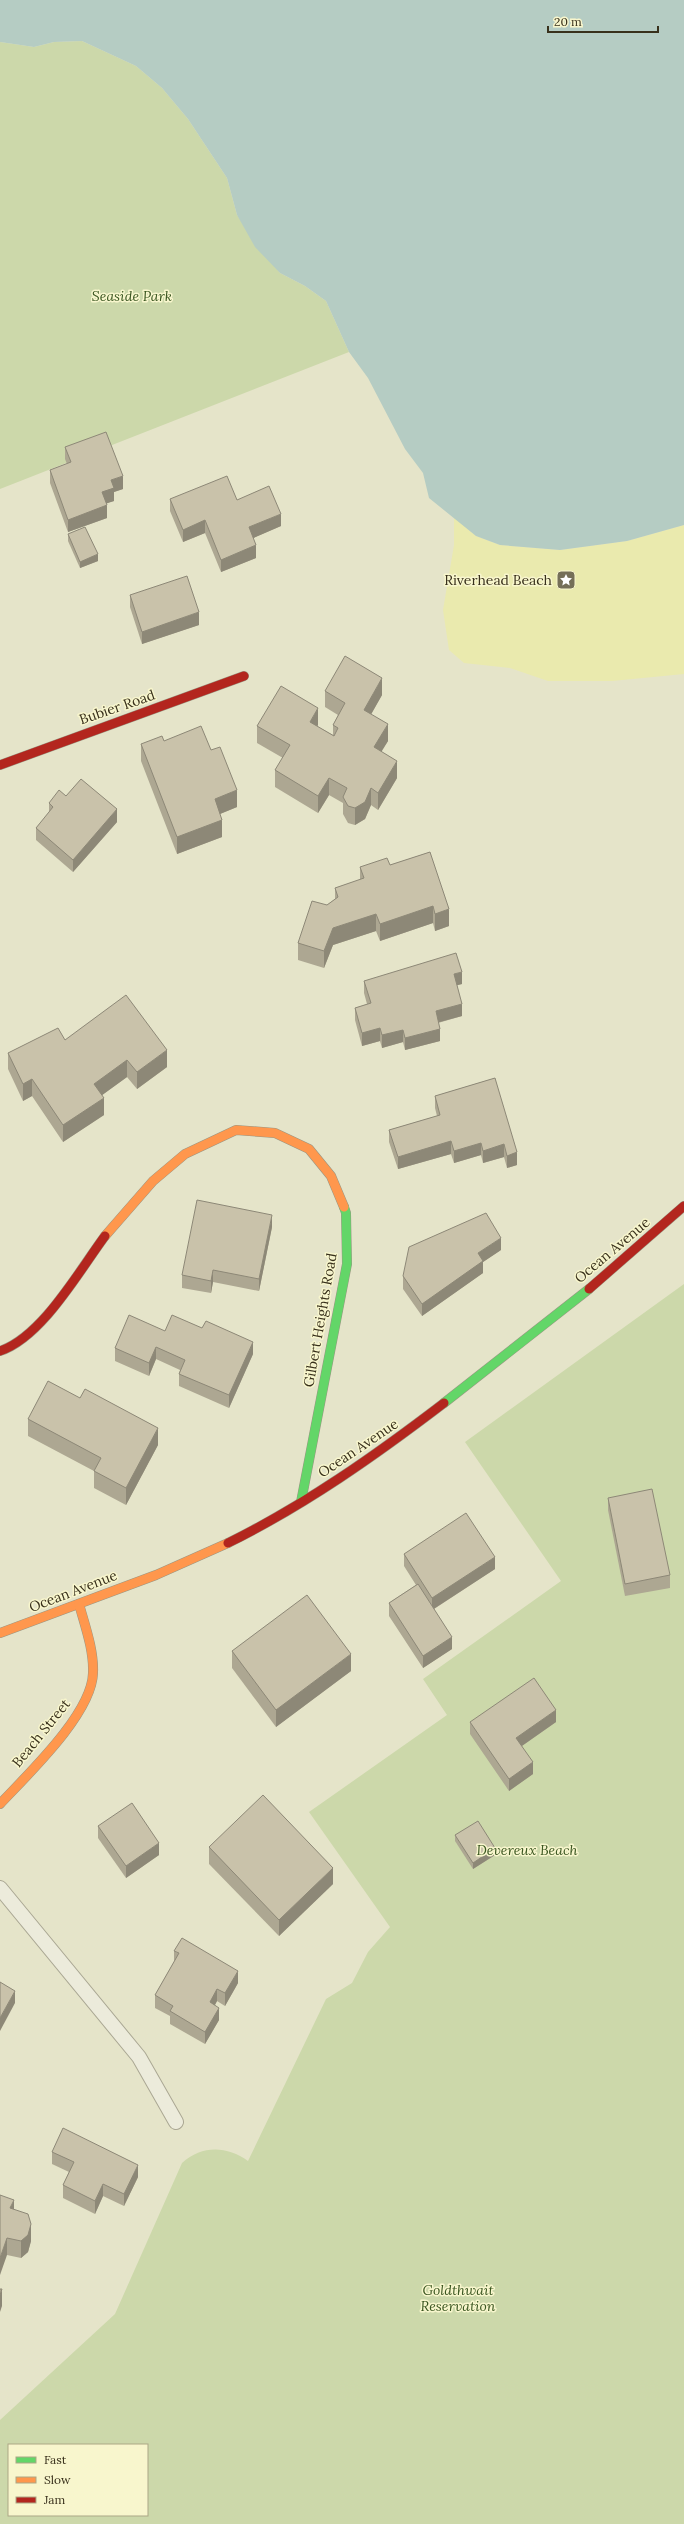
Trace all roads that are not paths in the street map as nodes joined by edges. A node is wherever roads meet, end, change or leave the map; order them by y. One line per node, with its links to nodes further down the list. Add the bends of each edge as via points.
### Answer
1 (244, 676): 2 (street, Bubier Road)
2 (0, 765)
3 (684, 1206): 5 (street, Ocean Avenue, via 616,1266 481,1376 411,1429)
4 (0, 1351): 5 (street, Gilbert Heights Road, via 12,1347 42,1322 116,1220 153,1181 185,1154 236,1130 276,1133 309,1149 331,1176 346,1213 347,1264)
5 (301, 1502): 6 (street, Ocean Avenue, via 217,1548)
6 (79, 1604): 7 (street, Ocean Avenue); 8 (street, Beach Street, via 92,1662 92,1681 87,1696 69,1725)
7 (0, 1633)
8 (0, 1804)
9 (0, 1888): 10 (lane, via 139,2057)
10 (176, 2122)

